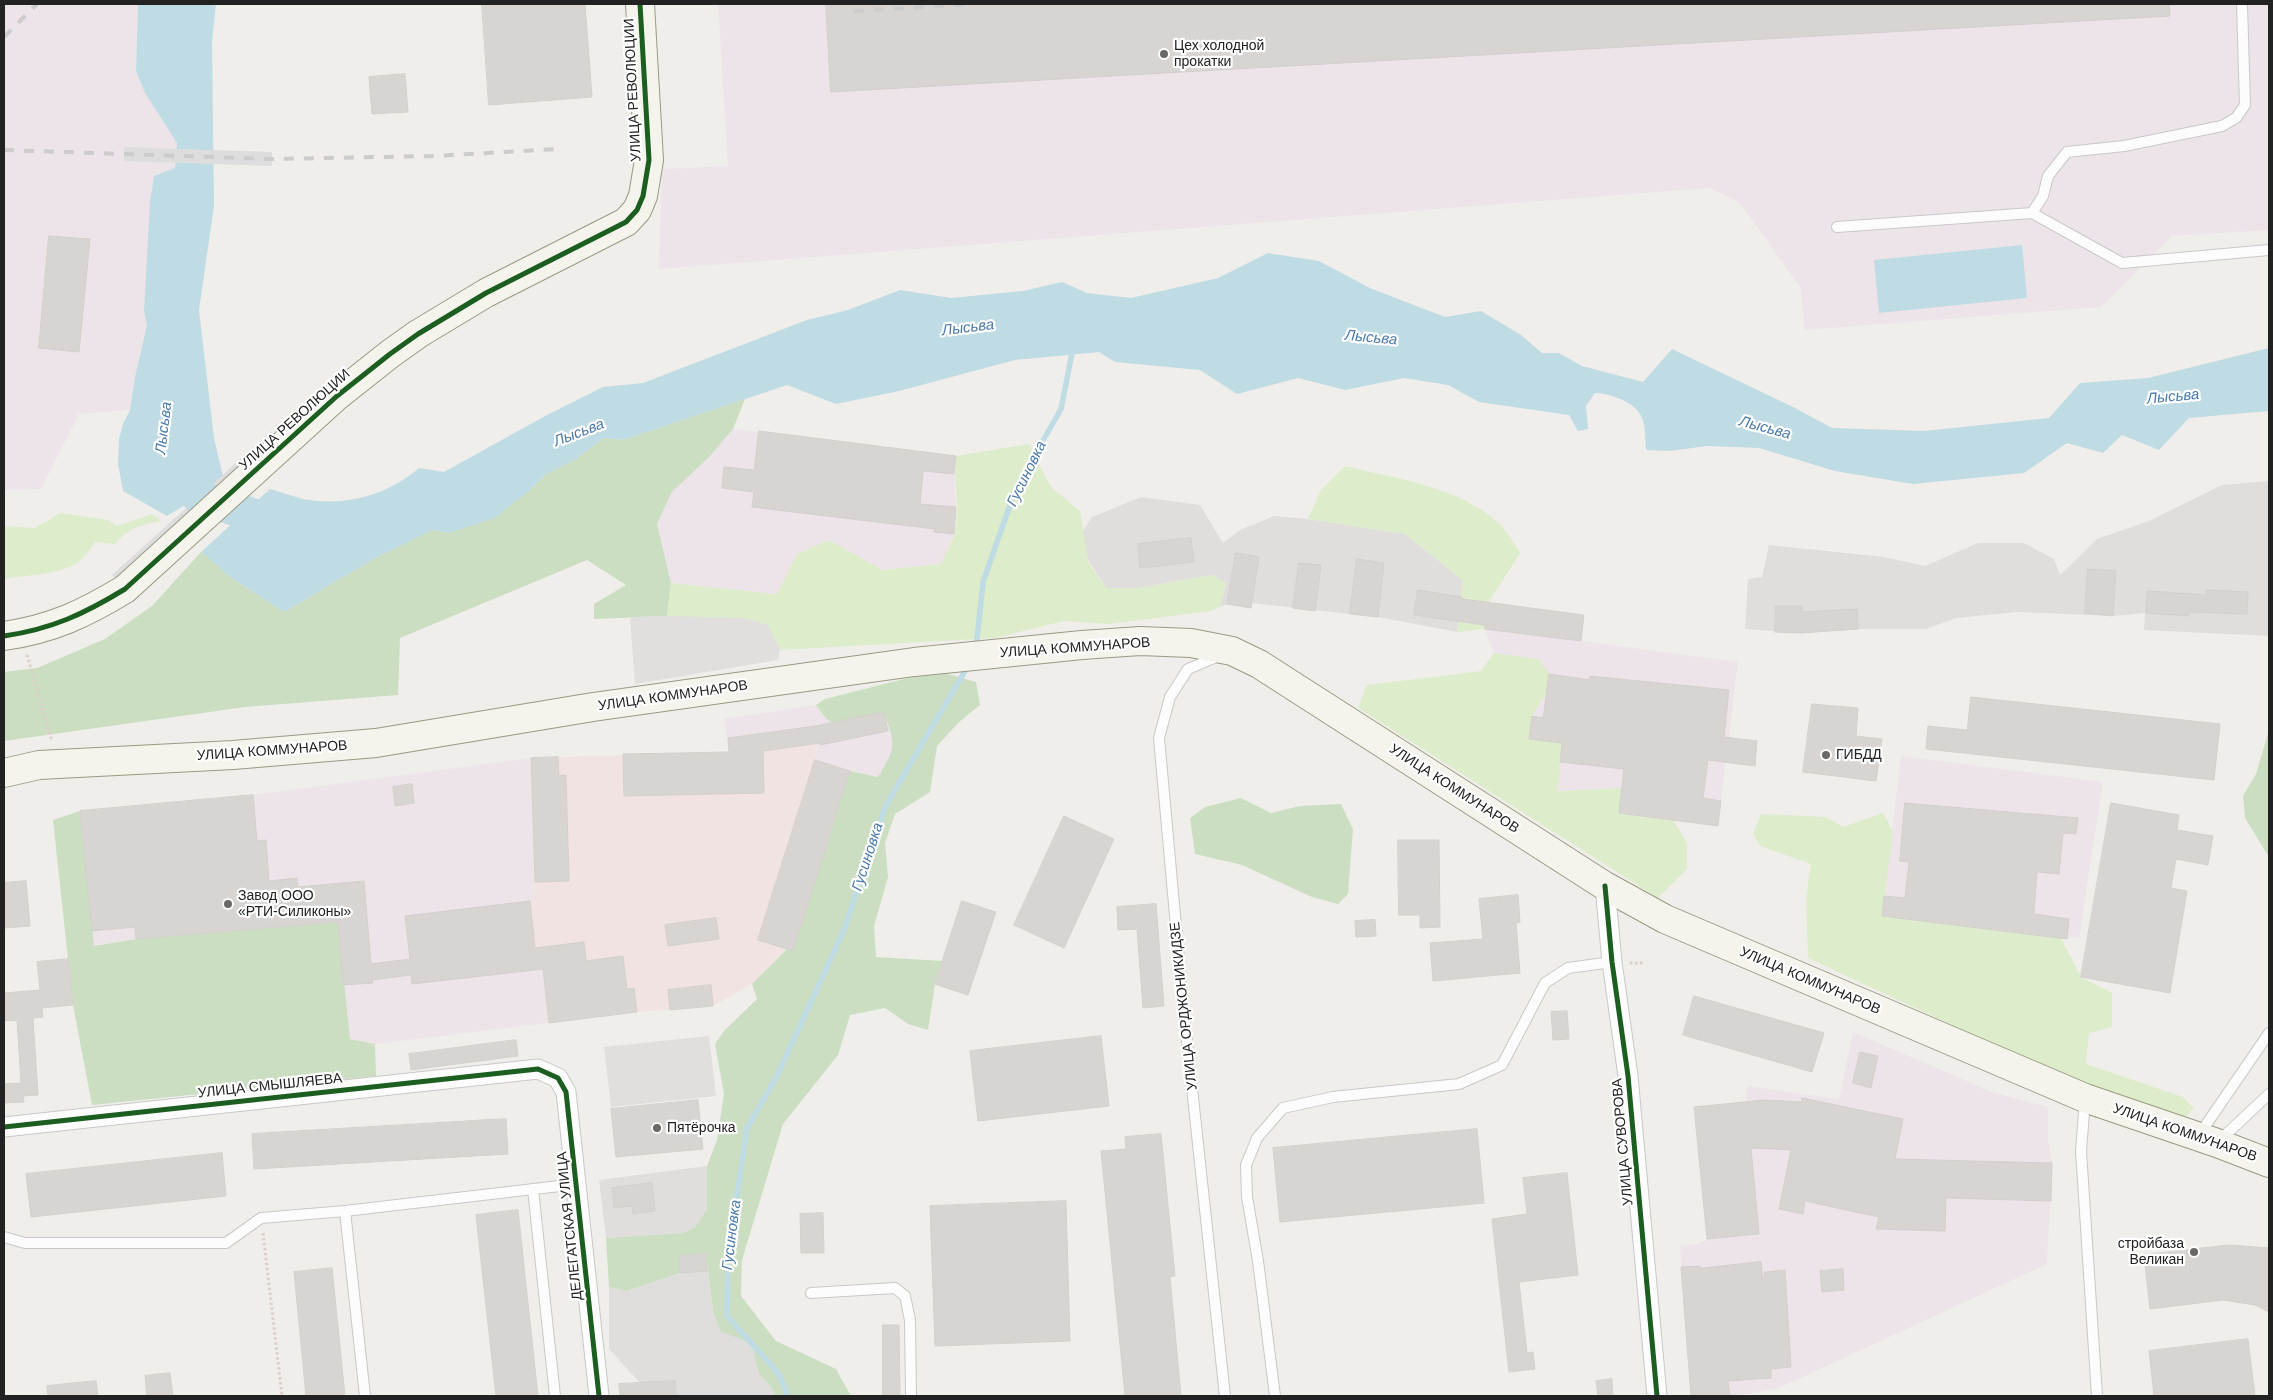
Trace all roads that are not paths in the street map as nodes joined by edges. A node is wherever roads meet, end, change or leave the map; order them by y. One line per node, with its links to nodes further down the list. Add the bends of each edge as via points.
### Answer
1 (640, 4): 6 (main road, УЛИЦА РЕВОЛЮЦИИ, via 649,160 642,196 626,222 486,293 418,334 364,373 125,589 76,617 41,630)
2 (2242, 4): 3 (lane, via 2245,105 2236,118 2222,126 2124,146 2067,152 2048,176 2043,196)
3 (2032, 213): 4 (lane); 5 (lane, via 2122,263)
4 (1837, 227)
5 (2269, 250)
6 (4, 636)
7 (1232, 651): 8 (main road, УЛИЦА КОММУНАРОВ, via 1191,642 1140,641 1024,651 914,662 593,707 376,743 39,765); 9 (main road, УЛИЦА КОММУНАРОВ, via 1259,664); 27 (lane, УЛИЦА ОРДЖОНИКИДЗЕ, via 1188,668 1170,696 1158,738 1182,1004)
8 (4, 773)
9 (1605, 886): 10 (street, УЛИЦА СУВОРОВА); 14 (main road, УЛИЦА КОММУНАРОВ, via 1665,919)
10 (1612, 962): 28 (lane, via 1568,968 1546,983 1502,1065 1459,1084 1333,1097 1283,1108 1257,1138 1246,1165 1246,1197 1258,1262); 29 (street, УЛИЦА СУВОРОВА, via 1628,1076)
11 (2269, 1033): 16 (lane)
12 (538, 1069): 15 (street, УЛИЦА СМЫШЛЯЕВА); 18 (street, ДЕЛЕГАТСКАЯ УЛИЦА, via 558,1078 566,1092)
13 (2269, 1094): 16 (lane)
14 (2086, 1098): 16 (main road, УЛИЦА КОММУНАРОВ); 30 (lane, via 2081,1151)
15 (4, 1127)
16 (2208, 1140): 17 (main road, УЛИЦА КОММУНАРОВ)
17 (2269, 1163)
18 (577, 1184): 19 (lane); 25 (street, ДЕЛЕГАТСКАЯ УЛИЦА)
19 (533, 1189): 20 (lane); 24 (lane)
20 (345, 1211): 21 (lane, via 261,1218 226,1243 25,1243); 23 (lane)
21 (4, 1237)
22 (811, 1293): 26 (lane, via 895,1288 905,1296 910,1320)
23 (365, 1396)
24 (554, 1396)
25 (599, 1396)
26 (911, 1396)
27 (1225, 1396)
28 (1275, 1396)
29 (1657, 1396)
30 (2097, 1396)

